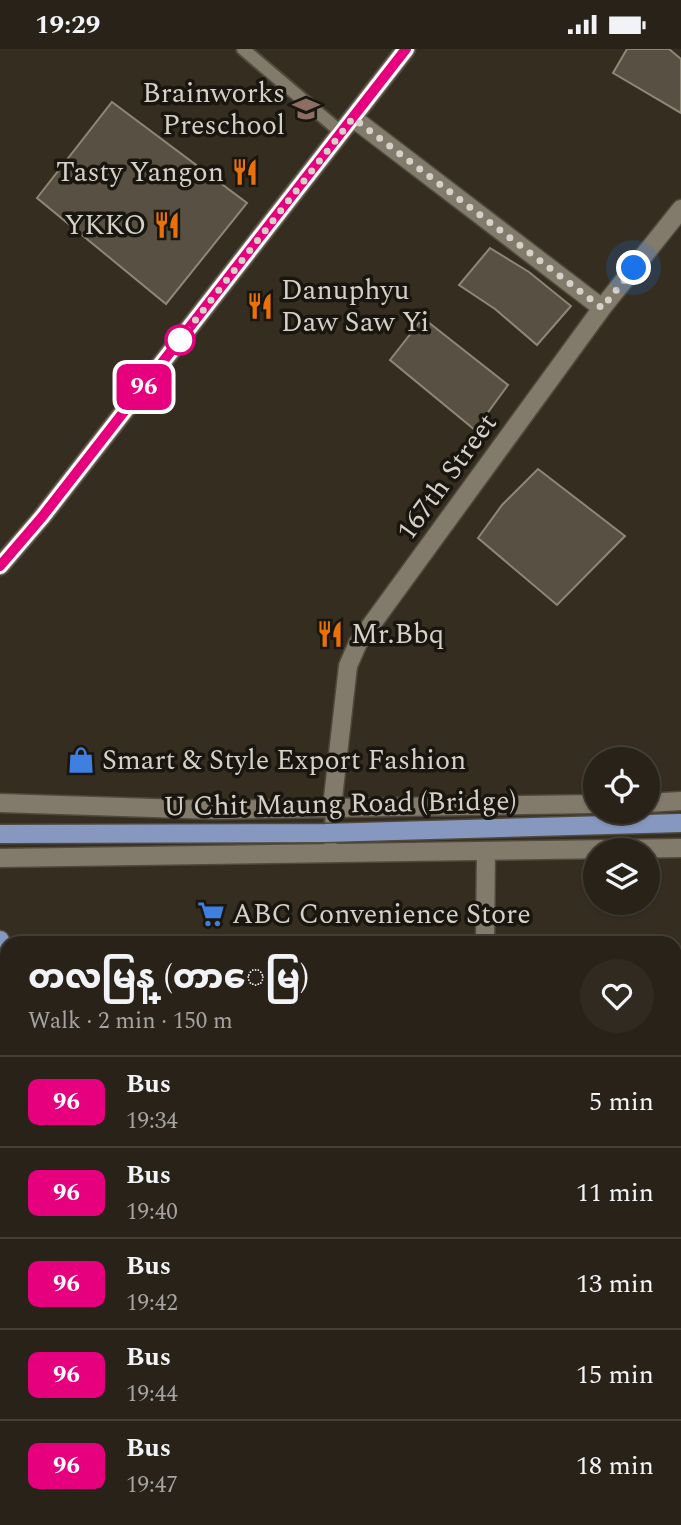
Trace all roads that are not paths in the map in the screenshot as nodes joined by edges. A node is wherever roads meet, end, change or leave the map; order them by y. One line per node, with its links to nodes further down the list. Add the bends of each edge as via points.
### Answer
1 (243, 49): 4 (lane)
2 (406, 49): 3 (street)
3 (353, 118): 4 (street); 6 (street)
4 (342, 133): 7 (street)
5 (681, 209): 6 (street, 167th Street)
6 (602, 308): 12 (street, 167th Street, via 358,643 348,666)
7 (0, 566)
8 (681, 801): 9 (street)
9 (660, 802)
10 (0, 803): 13 (street)
11 (583, 804): 12 (street)
12 (332, 807): 13 (street); 20 (lane)
13 (214, 810): 21 (street)
14 (681, 823): 15 (main road, U Chit Maung Road (Bridge), bridge, via 325,833)
15 (0, 834)
16 (660, 848): 17 (street)
17 (681, 848)
18 (583, 850): 19 (street)
19 (486, 852): 20 (street); 23 (street)
20 (330, 853): 21 (street)
21 (213, 855): 22 (street)
22 (0, 858)
23 (485, 936)

